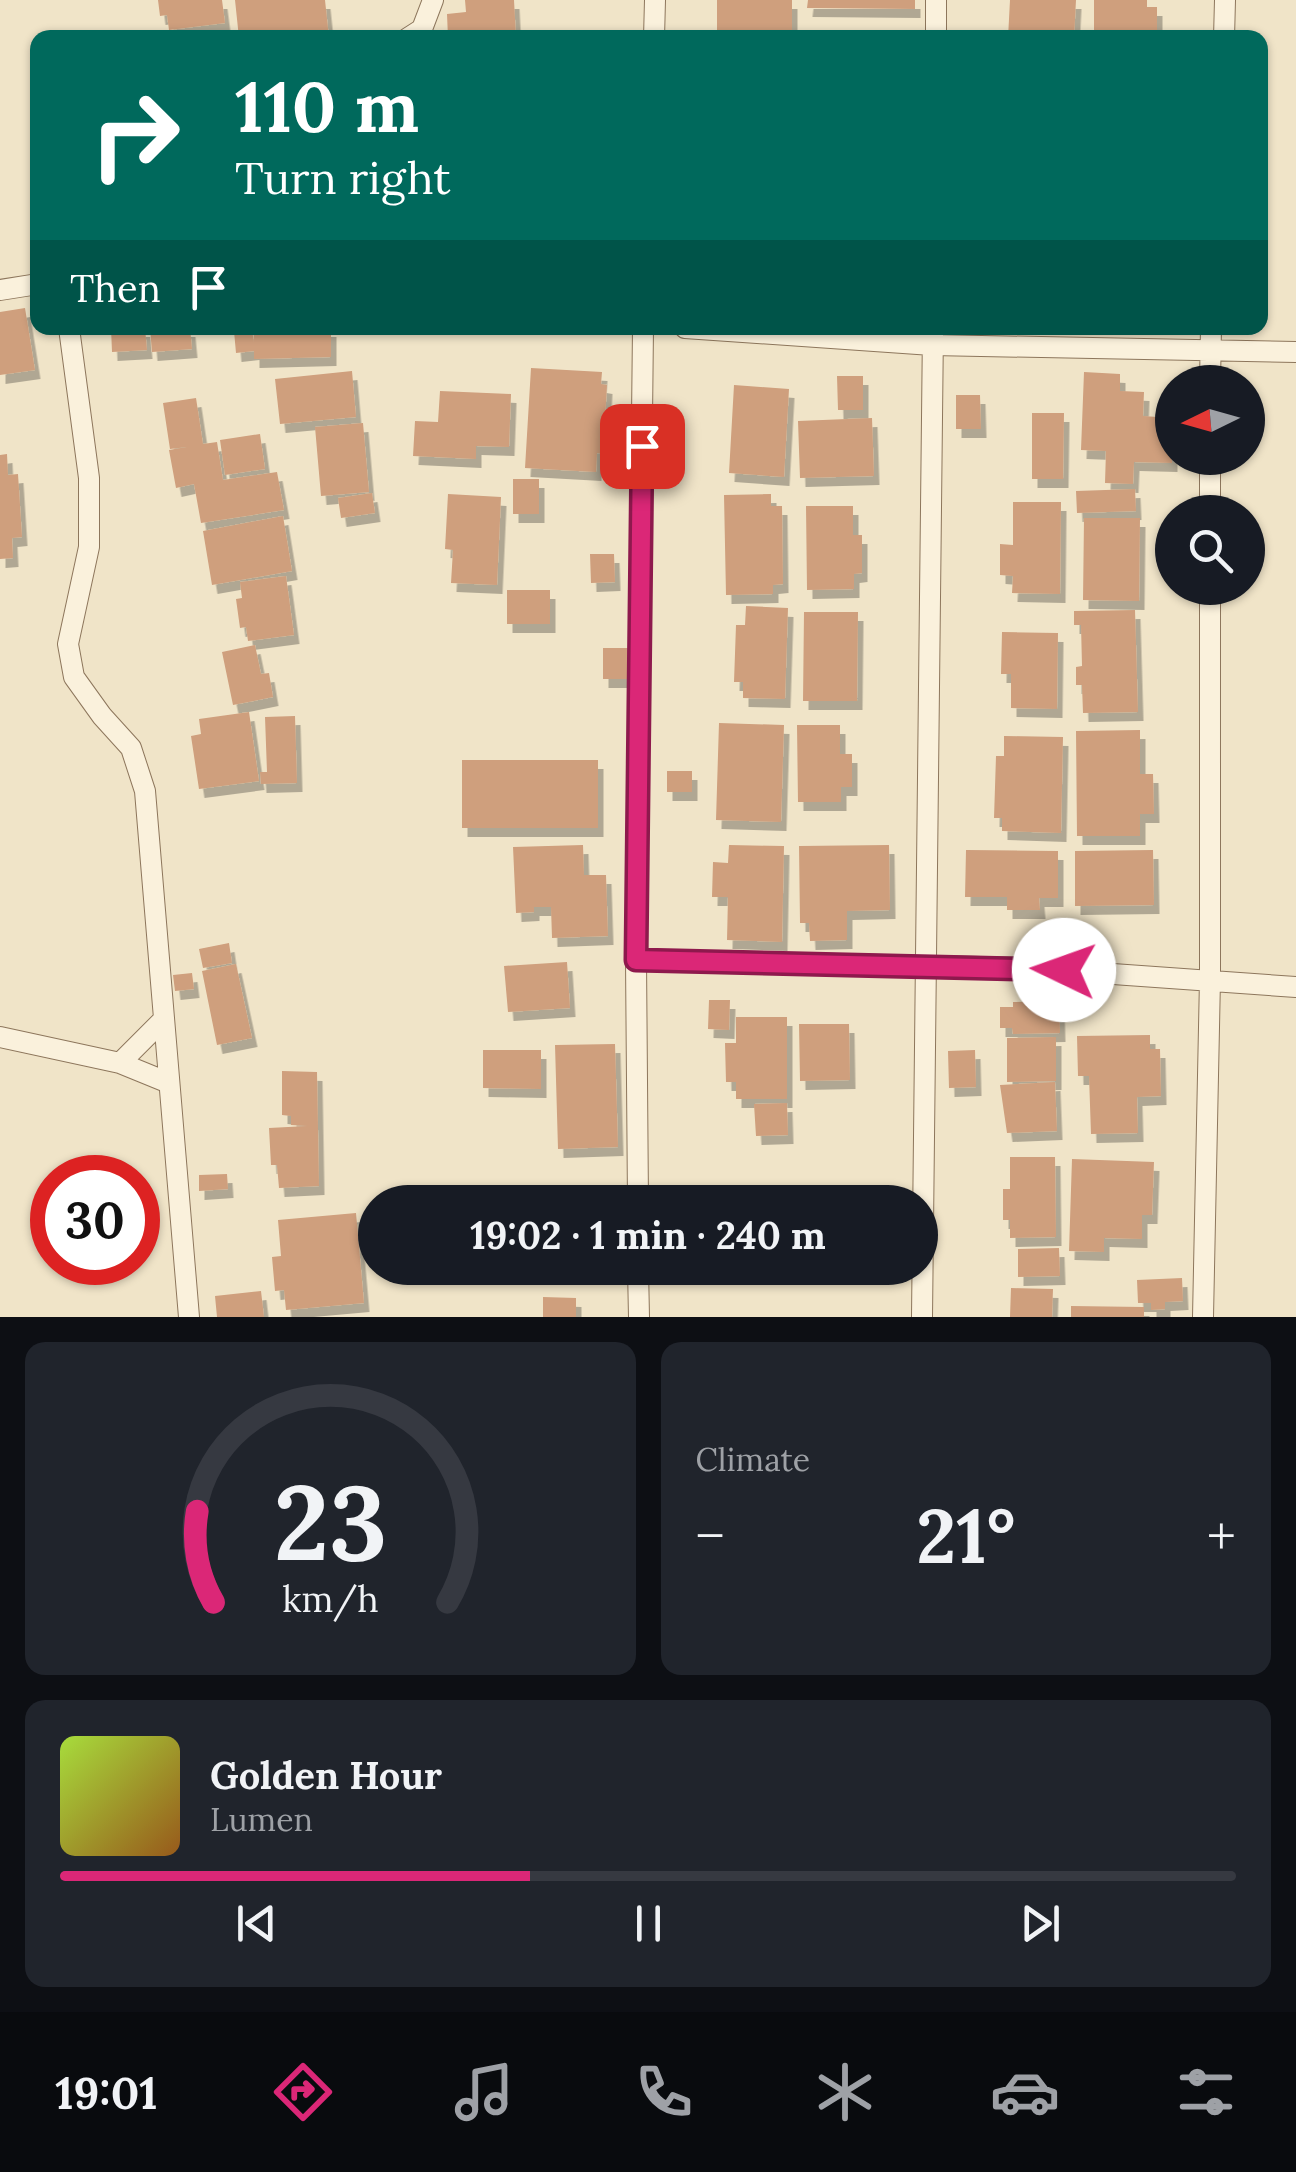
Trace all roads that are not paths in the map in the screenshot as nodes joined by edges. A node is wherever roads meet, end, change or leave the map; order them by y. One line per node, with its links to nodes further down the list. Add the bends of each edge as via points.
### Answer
1 (433, 0): 5 (street)
2 (656, 0): 6 (street)
3 (936, 0): 7 (street)
4 (1225, 0): 8 (street)
5 (420, 30)
6 (654, 30)
7 (936, 30)
8 (1224, 30)
9 (30, 285): 10 (street)
10 (0, 290)
11 (69, 335): 24 (street, via 89,478 89,547 68,644 74,677 131,748 145,792)
12 (643, 335): 20 (street)
13 (902, 335): 15 (street)
14 (1211, 335): 16 (street)
15 (933, 336): 16 (street); 21 (street)
16 (1210, 351): 17 (street); 18 (street)
17 (1296, 352)
18 (1210, 365)
19 (1210, 605): 22 (street)
20 (636, 960): 21 (street); 28 (street)
21 (928, 968): 22 (street); 32 (street)
22 (1210, 979): 23 (street); 33 (street)
23 (1296, 987)
24 (163, 1020): 26 (street); 27 (street)
25 (0, 1037): 26 (street)
26 (120, 1063): 27 (street)
27 (169, 1083): 30 (street)
28 (638, 1185)
29 (638, 1285): 31 (street)
30 (189, 1317)
31 (639, 1317)
32 (922, 1317)
33 (1203, 1317)

